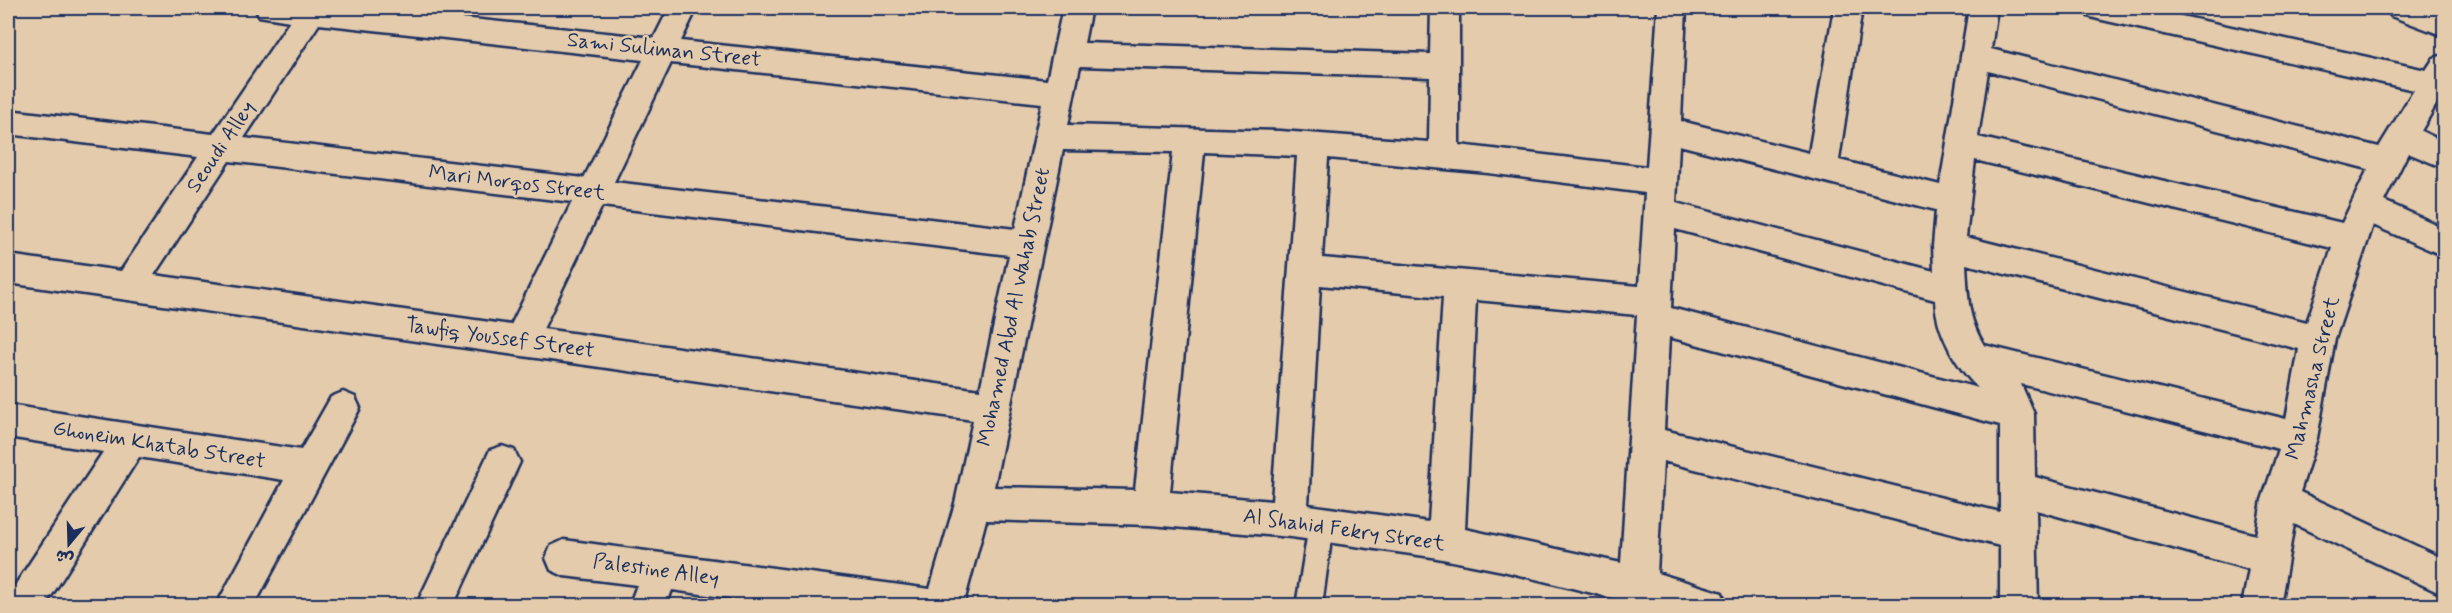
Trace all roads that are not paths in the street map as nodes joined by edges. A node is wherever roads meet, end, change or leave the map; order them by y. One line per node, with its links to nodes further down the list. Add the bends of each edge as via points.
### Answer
1 (269, 8): 10 (street, Sami Suliman Street)
2 (683, 8): 12 (street)
3 (1077, 8): 13 (street, Mohamed Abd Al Wahab Street)
4 (1445, 8): 15 (street)
5 (1672, 8): 19 (street)
6 (1848, 8): 28 (street)
7 (1983, 8): 14 (street)
8 (2098, 8): 16 (street)
9 (2401, 8): 11 (street)
10 (313, 10): 12 (street, Sami Suliman Street); 24 (street, Seoudi Alley)
11 (2445, 25)
12 (662, 50): 17 (street, Sami Suliman Street); 29 (street)
13 (1067, 54): 15 (street); 17 (street, Mohamed Abd Al Wahab Street)
14 (1976, 57): 22 (street); 25 (street)
15 (1444, 66): 26 (street)
16 (2439, 74): 25 (street, Mahmasha Street)
17 (1059, 93): 20 (street, Mohamed Abd Al Wahab Street)
18 (8, 122): 24 (street, Mari Morqos Street)
19 (1664, 129): 28 (street); 30 (street)
20 (1050, 137): 21 (street); 35 (street, Mohamed Abd Al Wahab Street)
21 (1190, 140): 23 (street); 58 (street)
22 (1962, 144): 31 (street); 33 (street)
23 (1313, 145): 26 (street); 38 (street)
24 (221, 147): 29 (street, Mari Morqos Street); 40 (street, Seoudi Alley)
25 (2394, 148): 27 (street); 32 (street, Mahmasha Street)
26 (1444, 156): 30 (street)
27 (2445, 156)
28 (1822, 168): 31 (street)
29 (593, 192): 35 (street, Mari Morqos Street); 44 (street)
30 (1660, 197): 41 (street); 42 (street)
31 (1953, 201): 36 (street)
32 (2366, 207): 33 (street, Mahmasha Street); 34 (street)
33 (2351, 239): 43 (street, Mahmasha Street)
34 (2445, 243)
35 (1027, 244): 46 (street, Mohamed Abd Al Wahab Street)
36 (1949, 246): 41 (street); 43 (street)
37 (8, 269): 40 (street, Tawfiq Youssef Street)
38 (1305, 270): 39 (street); 59 (street)
39 (1460, 285): 42 (street); 61 (street)
40 (129, 286): 44 (street, Tawfiq Youssef Street)
41 (1951, 290): 45 (street, via 1952,311)
42 (1653, 310): 48 (street); 52 (street)
43 (2318, 339): 50 (street, Mahmasha Street)
44 (520, 341): 46 (street, Tawfiq Youssef Street)
45 (1973, 357): 48 (street, via 2008,392); 50 (street)
46 (993, 407): 57 (street, Mohamed Abd Al Wahab Street)
47 (343, 408): 54 (street)
48 (2017, 414): 55 (street)
49 (8, 421): 51 (street, Ghoneim Khatab Street)
50 (2300, 438): 56 (street, Mahmasha Street)
51 (131, 440): 54 (street, Ghoneim Khatab Street); 67 (street)
52 (1646, 441): 60 (street); 66 (street)
53 (502, 462): 69 (street)
54 (310, 468): 68 (street)
55 (2019, 489): 60 (street); 62 (street)
56 (2280, 500): 62 (street, Mahmasha Street); 65 (street)
57 (973, 503): 58 (street, Al Shahid Fekry Street); 72 (street, Mohamed Abd Al Wahab Street)
58 (1151, 508): 59 (street, Al Shahid Fekry Street)
59 (1305, 522): 61 (street, Al Shahid Fekry Street); 73 (lane)
60 (2019, 534): 75 (street)
61 (1446, 543): 66 (street, Al Shahid Fekry Street)
62 (2271, 557): 76 (street, Mahmasha Street)
63 (564, 558): 64 (street, Palestine Alley)
64 (661, 571): 70 (street); 71 (street, Palestine Alley)
65 (2445, 577)
66 (1638, 584): 74 (street, Al Shahid Fekry Street)
67 (23, 606)
68 (234, 606)
69 (434, 606)
70 (647, 606)
71 (927, 606)
72 (944, 606)
73 (1309, 606)
74 (1709, 606)
75 (2019, 606)
76 (2261, 606)

